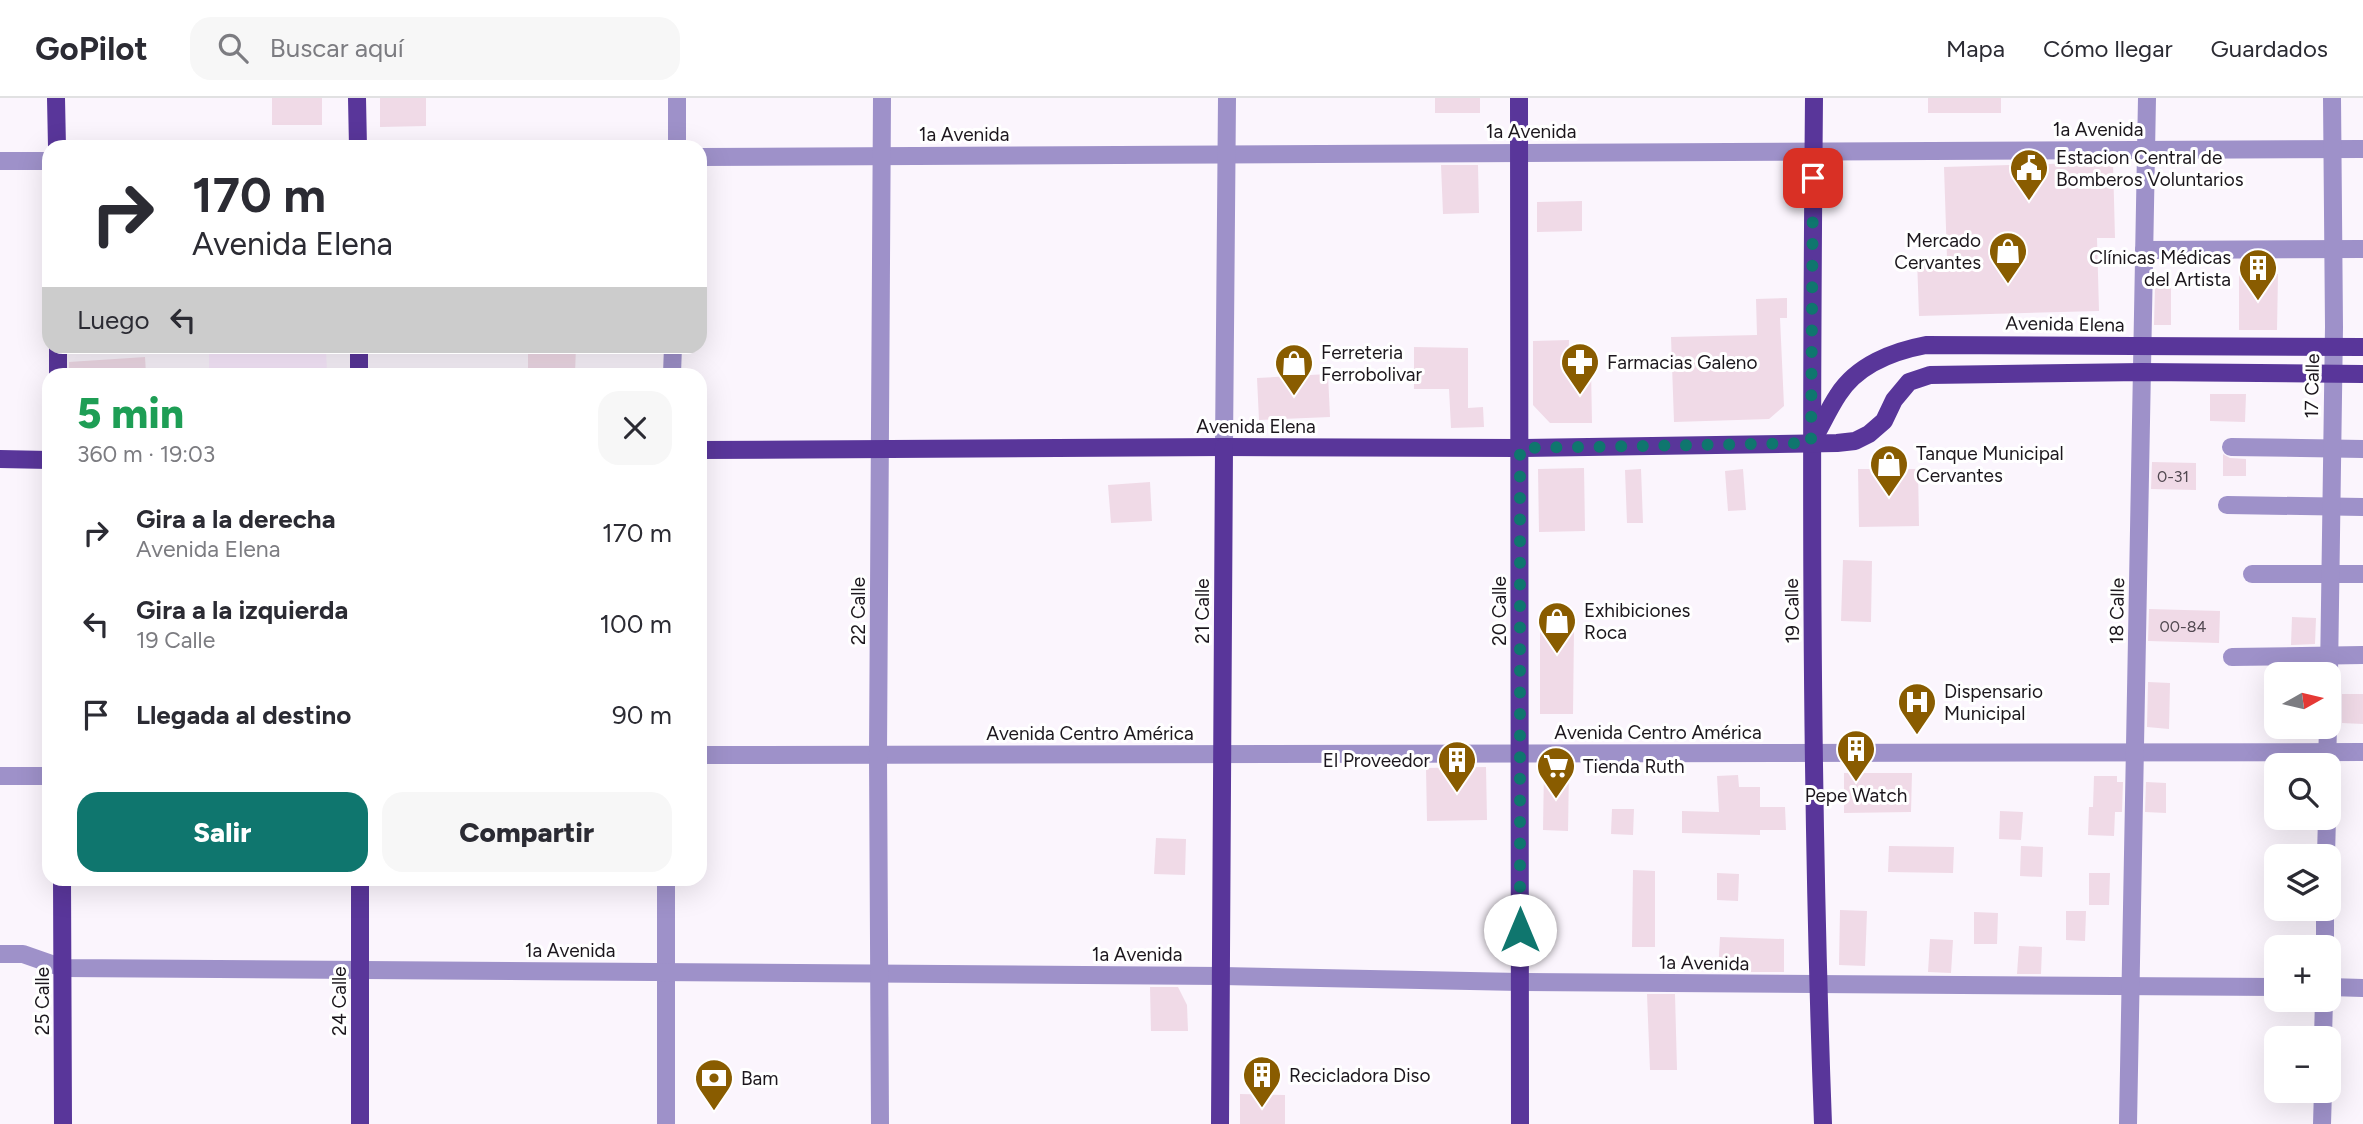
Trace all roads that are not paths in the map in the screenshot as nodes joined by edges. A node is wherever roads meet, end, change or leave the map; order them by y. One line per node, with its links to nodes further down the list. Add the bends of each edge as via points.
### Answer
1 (56, 98): 10 (main road)
2 (357, 98): 11 (main road)
3 (677, 98): 12 (street)
4 (882, 98): 19 (street, 22 Calle)
5 (1227, 98): 18 (street, 21 Calle)
6 (1519, 98): 17 (main road, 20 Calle)
7 (1814, 98): 16 (main road, 19 Calle)
8 (2147, 98): 13 (street, 18 Calle)
9 (2332, 98): 14 (street, 17 Calle)
10 (57, 140)
11 (358, 140)
12 (677, 140)
13 (2146, 149): 14 (street, 1a Avenida); 16 (street, 1a Avenida); 25 (street, 18 Calle)
14 (2333, 149): 15 (street, 1a Avenida); 23 (street, 17 Calle)
15 (2363, 149)
16 (1813, 151): 17 (street, 1a Avenida); 32 (main road, 19 Calle)
17 (1519, 152): 18 (street, 1a Avenida); 35 (main road, 20 Calle)
18 (1227, 154): 19 (street, 1a Avenida); 33 (street, 21 Calle)
19 (881, 155): 20 (street, 1a Avenida); 39 (street, 22 Calle)
20 (707, 158)
21 (42, 160): 22 (street)
22 (0, 161)
23 (2333, 249): 24 (street); 25 (street); 27 (street, 17 Calle)
24 (2363, 249)
25 (2144, 250): 26 (street, 18 Calle)
26 (2142, 346): 27 (main road, Avenida Elena); 29 (street, 18 Calle); 32 (main road, Avenida Elena, via 1952,344 1905,349 1852,379)
27 (2333, 347): 28 (main road, Avenida Elena); 30 (street, 17 Calle)
28 (2363, 347)
29 (2142, 372): 30 (main road, Avenida Elena); 32 (main road, Avenida Elena, via 1930,375 1909,382 1884,421 1869,434 1855,441); 54 (street, 18 Calle)
30 (2333, 374): 31 (main road, Avenida Elena); 36 (street, 17 Calle)
31 (2363, 374)
32 (1811, 443): 35 (main road, Avenida Elena); 56 (main road, 19 Calle)
33 (1224, 447): 35 (main road, Avenida Elena); 39 (main road, Avenida Elena); 55 (main road, 21 Calle)
34 (2231, 447): 36 (street)
35 (1520, 448): 53 (main road, 20 Calle)
36 (2332, 448): 37 (street); 43 (street, 17 Calle)
37 (2363, 449)
38 (707, 450): 39 (main road, Avenida Elena)
39 (880, 450): 58 (street, 22 Calle)
40 (0, 459): 41 (main road)
41 (42, 460)
42 (2227, 505): 43 (street)
43 (2331, 506): 44 (street); 46 (street, 17 Calle)
44 (2363, 507)
45 (2252, 573): 46 (street)
46 (2330, 574): 47 (street); 48 (street, 17 Calle)
47 (2363, 574)
48 (2329, 655): 49 (street); 50 (street); 51 (street, 17 Calle)
49 (2363, 655)
50 (2232, 657)
51 (2329, 662)
52 (2363, 752): 59 (street, Avenida Centro América)
53 (1520, 753): 55 (street, Avenida Centro América); 56 (street, Avenida Centro América); 72 (main road, 20 Calle)
54 (2135, 753): 56 (street, Avenida Centro América); 60 (street, Avenida Centro América); 74 (street, 18 Calle)
55 (1222, 754): 58 (street, Avenida Centro América); 71 (main road, 21 Calle)
56 (1815, 754): 73 (main road, 19 Calle)
57 (707, 755): 58 (street, Avenida Centro América)
58 (878, 755): 70 (street, 22 Calle)
59 (2341, 756)
60 (2264, 757)
61 (0, 776): 62 (street)
62 (42, 776)
63 (62, 886): 67 (main road, 25 Calle)
64 (360, 886): 68 (main road, 24 Calle)
65 (666, 886): 69 (street)
66 (0, 954): 67 (street, 1a Avenida, via 23,954)
67 (63, 968): 68 (street, 1a Avenida); 79 (main road, 25 Calle)
68 (361, 970): 69 (street, 1a Avenida); 80 (main road, 24 Calle)
69 (666, 972): 70 (street, 1a Avenida); 81 (street)
70 (880, 974): 71 (street, 1a Avenida); 82 (street, 22 Calle)
71 (1221, 976): 72 (street, 1a Avenida); 83 (main road, 21 Calle)
72 (1520, 982): 73 (street, 1a Avenida); 84 (main road, 20 Calle)
73 (1818, 985): 74 (street, 1a Avenida); 85 (main road, 19 Calle)
74 (2130, 986): 75 (street, 1a Avenida); 86 (street, 18 Calle)
75 (2264, 987)
76 (2341, 988): 77 (street)
77 (2363, 988)
78 (2323, 1103): 87 (street)
79 (63, 1124)
80 (360, 1124)
81 (666, 1124)
82 (880, 1124)
83 (1220, 1124)
84 (1520, 1124)
85 (1823, 1124)
86 (2128, 1124)
87 (2322, 1124)

